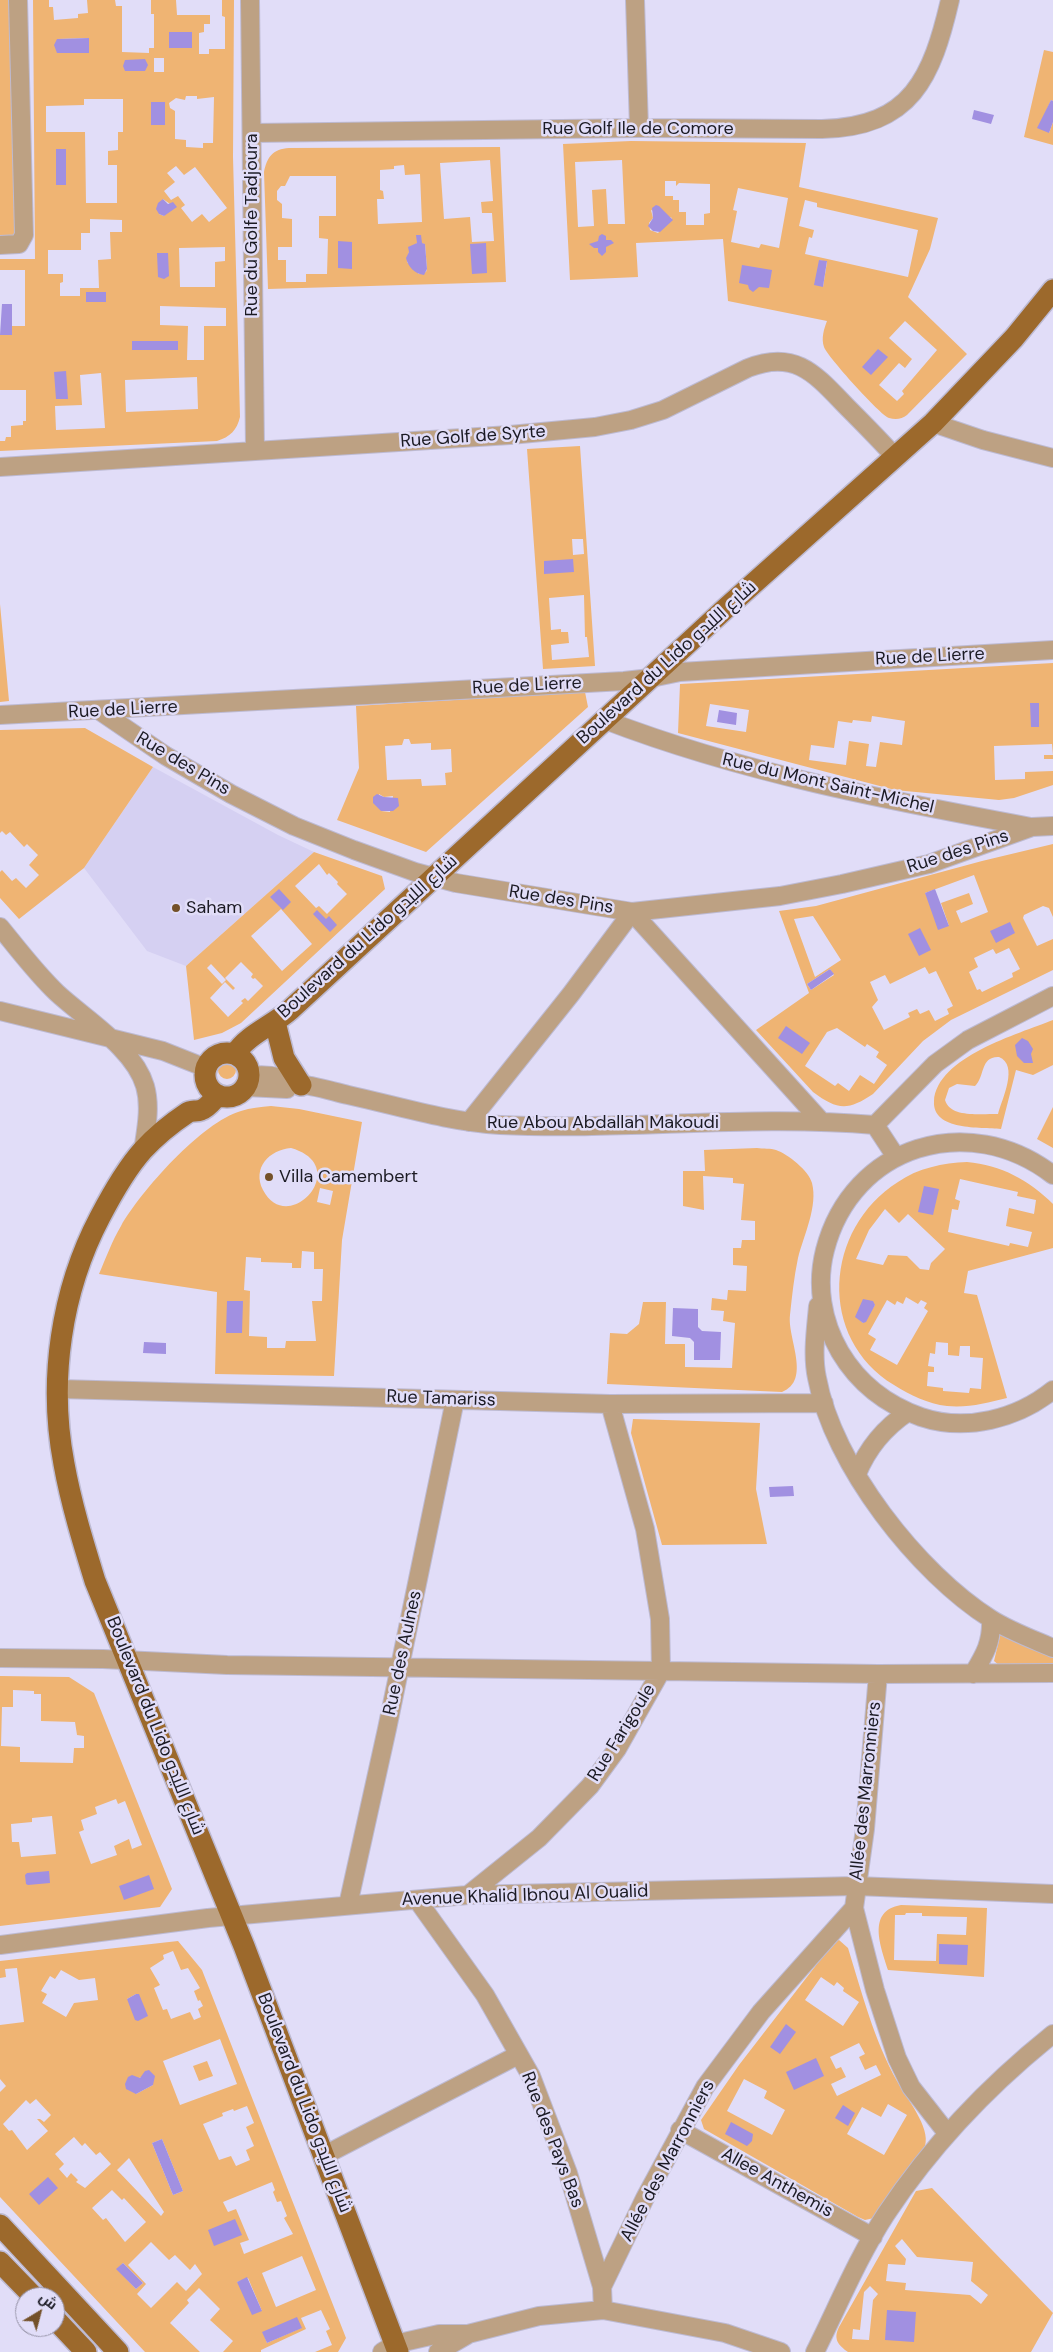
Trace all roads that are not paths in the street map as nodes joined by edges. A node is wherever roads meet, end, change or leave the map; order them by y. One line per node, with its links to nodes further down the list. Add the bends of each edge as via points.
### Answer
1 (18, 0): 7 (street, via 24,235 19,244)
2 (250, 0): 6 (street, Rue du Golfe Tadjoura)
3 (635, 0): 5 (street)
4 (950, 0): 5 (street, Rue Golf Ile de Comore, via 940,43 926,72 908,99 880,119 834,129)
5 (639, 128): 6 (street, Rue Golf Ile de Comore)
6 (252, 133): 10 (street, Rue du Golfe Tadjoura)
7 (0, 245)
8 (1053, 290): 9 (main road, Boulevard du Lido شارع الليدو, via 1003,350)
9 (933, 422): 11 (main road, Boulevard du Lido شارع الليدو); 12 (street, via 983,440)
10 (255, 450): 11 (street, Rue Golf de Syrte, via 510,435 616,424 663,410 748,368 777,360 799,365 819,378); 13 (street, Rue Golf de Syrte)
11 (895, 457): 15 (main road, Boulevard du Lido شارع الليدو)
12 (1053, 458)
13 (0, 467)
14 (1053, 650): 15 (street, Rue de Lierre, via 680,672)
15 (651, 678): 16 (street, Rue de Lierre); 18 (main road, Boulevard du Lido شارع الليدو)
16 (100, 711): 17 (street, Rue de Lierre); 22 (street, Rue des Pins, via 196,774 294,826)
17 (0, 715)
18 (605, 720): 21 (street, Rue du Mont Saint-Michel, via 689,750 806,782); 22 (main road, Boulevard du Lido شارع الليدو)
19 (1053, 816): 21 (street)
20 (1053, 826): 21 (street, Rue des Pins)
21 (1032, 827): 23 (street, Rue des Pins, via 929,864 842,884 780,896)
22 (434, 877): 23 (street, Rue des Pins); 27 (main road, Boulevard du Lido شارع الليدو)
23 (632, 912): 32 (street); 33 (street)
24 (0, 926): 28 (street, via 48,983)
25 (1053, 996): 34 (street, via 968,1040 934,1064)
26 (0, 1011): 28 (street)
27 (273, 1024): 29 (main road, Boulevard du Lido شارع الليدو); 31 (main road, via 284,1058)
28 (108, 1038): 30 (street, via 162,1051); 35 (street, via 128,1057 145,1087 147,1123)
29 (244, 1070): 30 (main road, via 242,1092 230,1097); 30 (main road, Boulevard du Lido شارع الليدو, via 220,1053 214,1056); 31 (street, Rue Abou Abdallah Makoudi, via 288,1089)
30 (210, 1083): 35 (main road, Boulevard du Lido شارع الليدو, via 202,1110 188,1112)
31 (298, 1084): 33 (street, Rue Abou Abdallah Makoudi)
32 (820, 1120): 33 (street, Rue Abou Abdallah Makoudi, via 592,1126); 34 (street, Rue Abou Abdallah Makoudi)
33 (469, 1122)
34 (875, 1125): 36 (street)
35 (143, 1151): 39 (main road, Boulevard du Lido شارع الليدو, via 103,1211 78,1264 62,1330)
36 (896, 1157): 37 (street, via 940,1143 981,1143 1021,1154); 38 (street, via 874,1171 840,1210 829,1234)
37 (1053, 1175)
38 (820, 1288): 42 (street, via 815,1355 816,1378); 44 (street, via 828,1325 845,1361 873,1391)
39 (59, 1389): 41 (street, Rue Tamariss); 49 (main road, Boulevard du Lido شارع الليدو, via 59,1429 70,1495 95,1581)
40 (1050, 1394): 44 (street, via 1022,1410 985,1421 946,1422)
41 (454, 1400): 43 (street, Rue Tamariss); 50 (street, Rue des Aulnes)
42 (824, 1403): 43 (street, Rue Tamariss); 45 (street)
43 (610, 1404): 51 (street, Rue Farigoule, via 647,1538 660,1619)
44 (908, 1412): 45 (street, via 880,1435 865,1455)
45 (857, 1474): 46 (street, via 898,1535 954,1590)
46 (991, 1619): 47 (street); 54 (street, via 989,1645)
47 (1053, 1648)
48 (0, 1658): 49 (street)
49 (129, 1662): 50 (street); 61 (main road, Boulevard du Lido شارع الليدو)
50 (399, 1668): 51 (street); 59 (street, Rue des Aulnes)
51 (661, 1671): 53 (street); 57 (street, Rue Farigoule, via 617,1749 590,1786 540,1838)
52 (1053, 1673): 54 (street)
53 (878, 1674): 54 (street); 55 (street, Allée des Marronniers, via 870,1781)
54 (973, 1674)
55 (856, 1886): 56 (street, Avenue Khalid Ibnou Al Oualid); 57 (street, Avenue Khalid Ibnou Al Oualid); 60 (street, Allée des Marronniers)
56 (1053, 1894)
57 (468, 1896): 58 (street, Avenue Khalid Ibnou Al Oualid)
58 (418, 1901): 59 (street, Avenue Khalid Ibnou Al Oualid); 64 (street, Rue des Pays Bas, via 485,1995)
59 (348, 1904): 61 (street, Avenue Khalid Ibnou Al Oualid)
60 (854, 1908): 65 (street, Allée des Marronniers, via 762,2012 705,2087); 66 (street, Allée des Marronniers, via 897,2058 911,2087)
61 (232, 1917): 62 (street, Avenue Khalid Ibnou Al Oualid); 67 (main road, Boulevard du Lido شارع الليدو)
62 (0, 1945)
63 (1053, 2034): 66 (street, via 1001,2078)
64 (518, 2055): 67 (street); 72 (street, Rue des Pays Bas, via 542,2103 568,2173)
65 (680, 2130): 69 (street, Allee Anthemis); 72 (street, Allée des Marronniers)
66 (947, 2133): 69 (street, via 896,2200)
67 (323, 2156): 76 (main road, Boulevard du Lido شارع الليدو)
68 (0, 2225): 78 (main road)
69 (873, 2237): 81 (street)
70 (0, 2262): 71 (main road)
71 (24, 2287)
72 (602, 2287): 73 (street, Allée des Marronniers)
73 (603, 2310): 75 (street, via 539,2316); 80 (street, via 725,2334)
74 (65, 2330): 77 (main road)
75 (468, 2334): 76 (street, via 439,2334); 79 (street)
76 (391, 2349)
77 (86, 2352)
78 (118, 2352)
79 (438, 2352)
80 (781, 2352)
81 (815, 2352)

